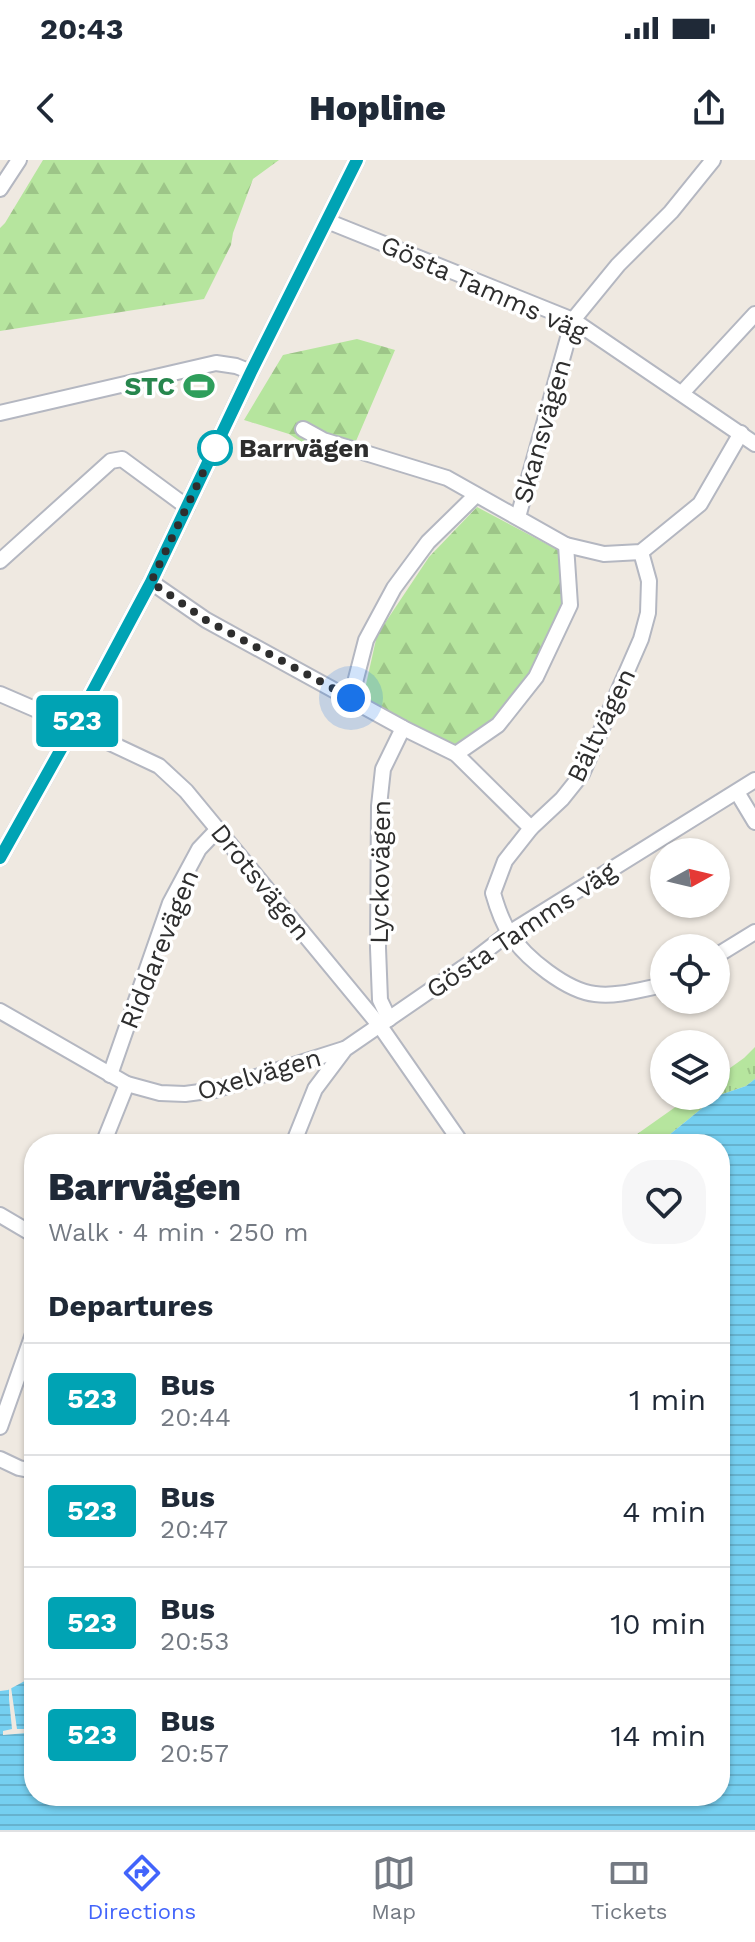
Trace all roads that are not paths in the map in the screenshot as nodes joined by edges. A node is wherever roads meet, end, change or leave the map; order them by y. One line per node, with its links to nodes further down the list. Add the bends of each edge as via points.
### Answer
1 (19, 160): 4 (street)
2 (357, 160): 5 (street)
3 (713, 160): 7 (street, Skansvägen)
4 (0, 189)
5 (327, 221): 7 (street, Gösta Tamms väg); 8 (street)
6 (755, 314): 9 (street)
7 (573, 320): 9 (street, Gösta Tamms väg); 16 (street, Skansvägen)
8 (251, 372): 10 (street, via 216,363); 15 (street)
9 (682, 393): 12 (street, Gösta Tamms väg)
10 (0, 413)
11 (303, 429): 14 (street, via 447,478)
12 (741, 433): 13 (street, Gösta Tamms väg); 18 (street, via 700,504)
13 (755, 444)
14 (476, 495): 16 (street); 22 (street, via 428,542 394,588 366,640)
15 (187, 507): 19 (street, via 122,459 111,461); 20 (street)
16 (518, 517): 17 (street)
17 (566, 545): 18 (street, via 604,554); 25 (street, via 570,605 536,677 498,725)
18 (641, 552): 29 (street, Bältvägen, via 649,581 641,639 582,774)
19 (0, 561)
20 (151, 582): 22 (street, via 206,620); 23 (street)
21 (0, 694): 23 (street, Drotsvägen)
22 (351, 698): 24 (street)
23 (74, 726): 30 (street, Drotsvägen, via 159,766); 31 (street)
24 (403, 728): 25 (street); 37 (street, Lyckovägen, via 383,769 379,806)
25 (456, 754): 29 (street)
26 (755, 780): 27 (street, Gösta Tamms väg)
27 (737, 792): 28 (street); 33 (street, Gösta Tamms väg)
28 (755, 822)
29 (531, 828): 33 (street, Bältvägen, via 505,861 493,893)
30 (218, 829): 37 (street, Drotsvägen); 39 (street, Riddarevägen, via 199,849 170,903)
31 (0, 858)
32 (755, 932): 34 (street)
33 (509, 933): 35 (street, Bältvägen, via 535,963 576,989 596,994); 37 (street, Gösta Tamms väg)
34 (730, 947)
35 (650, 988)
36 (0, 1011): 39 (street, Oxelvägen)
37 (379, 1026): 38 (street, Gösta Tamms väg); 43 (street, Drotsvägen)
38 (345, 1049): 40 (street, Oxelvägen, via 215,1090 160,1093); 42 (street, via 315,1089)
39 (110, 1075): 40 (street, Oxelvägen)
40 (127, 1084): 41 (street)
41 (107, 1134)
42 (297, 1134)
43 (455, 1134)
44 (0, 1215): 45 (street)
45 (24, 1229)
46 (24, 1359): 47 (street)
47 (0, 1427)
48 (0, 1459): 49 (street)
49 (24, 1469)

